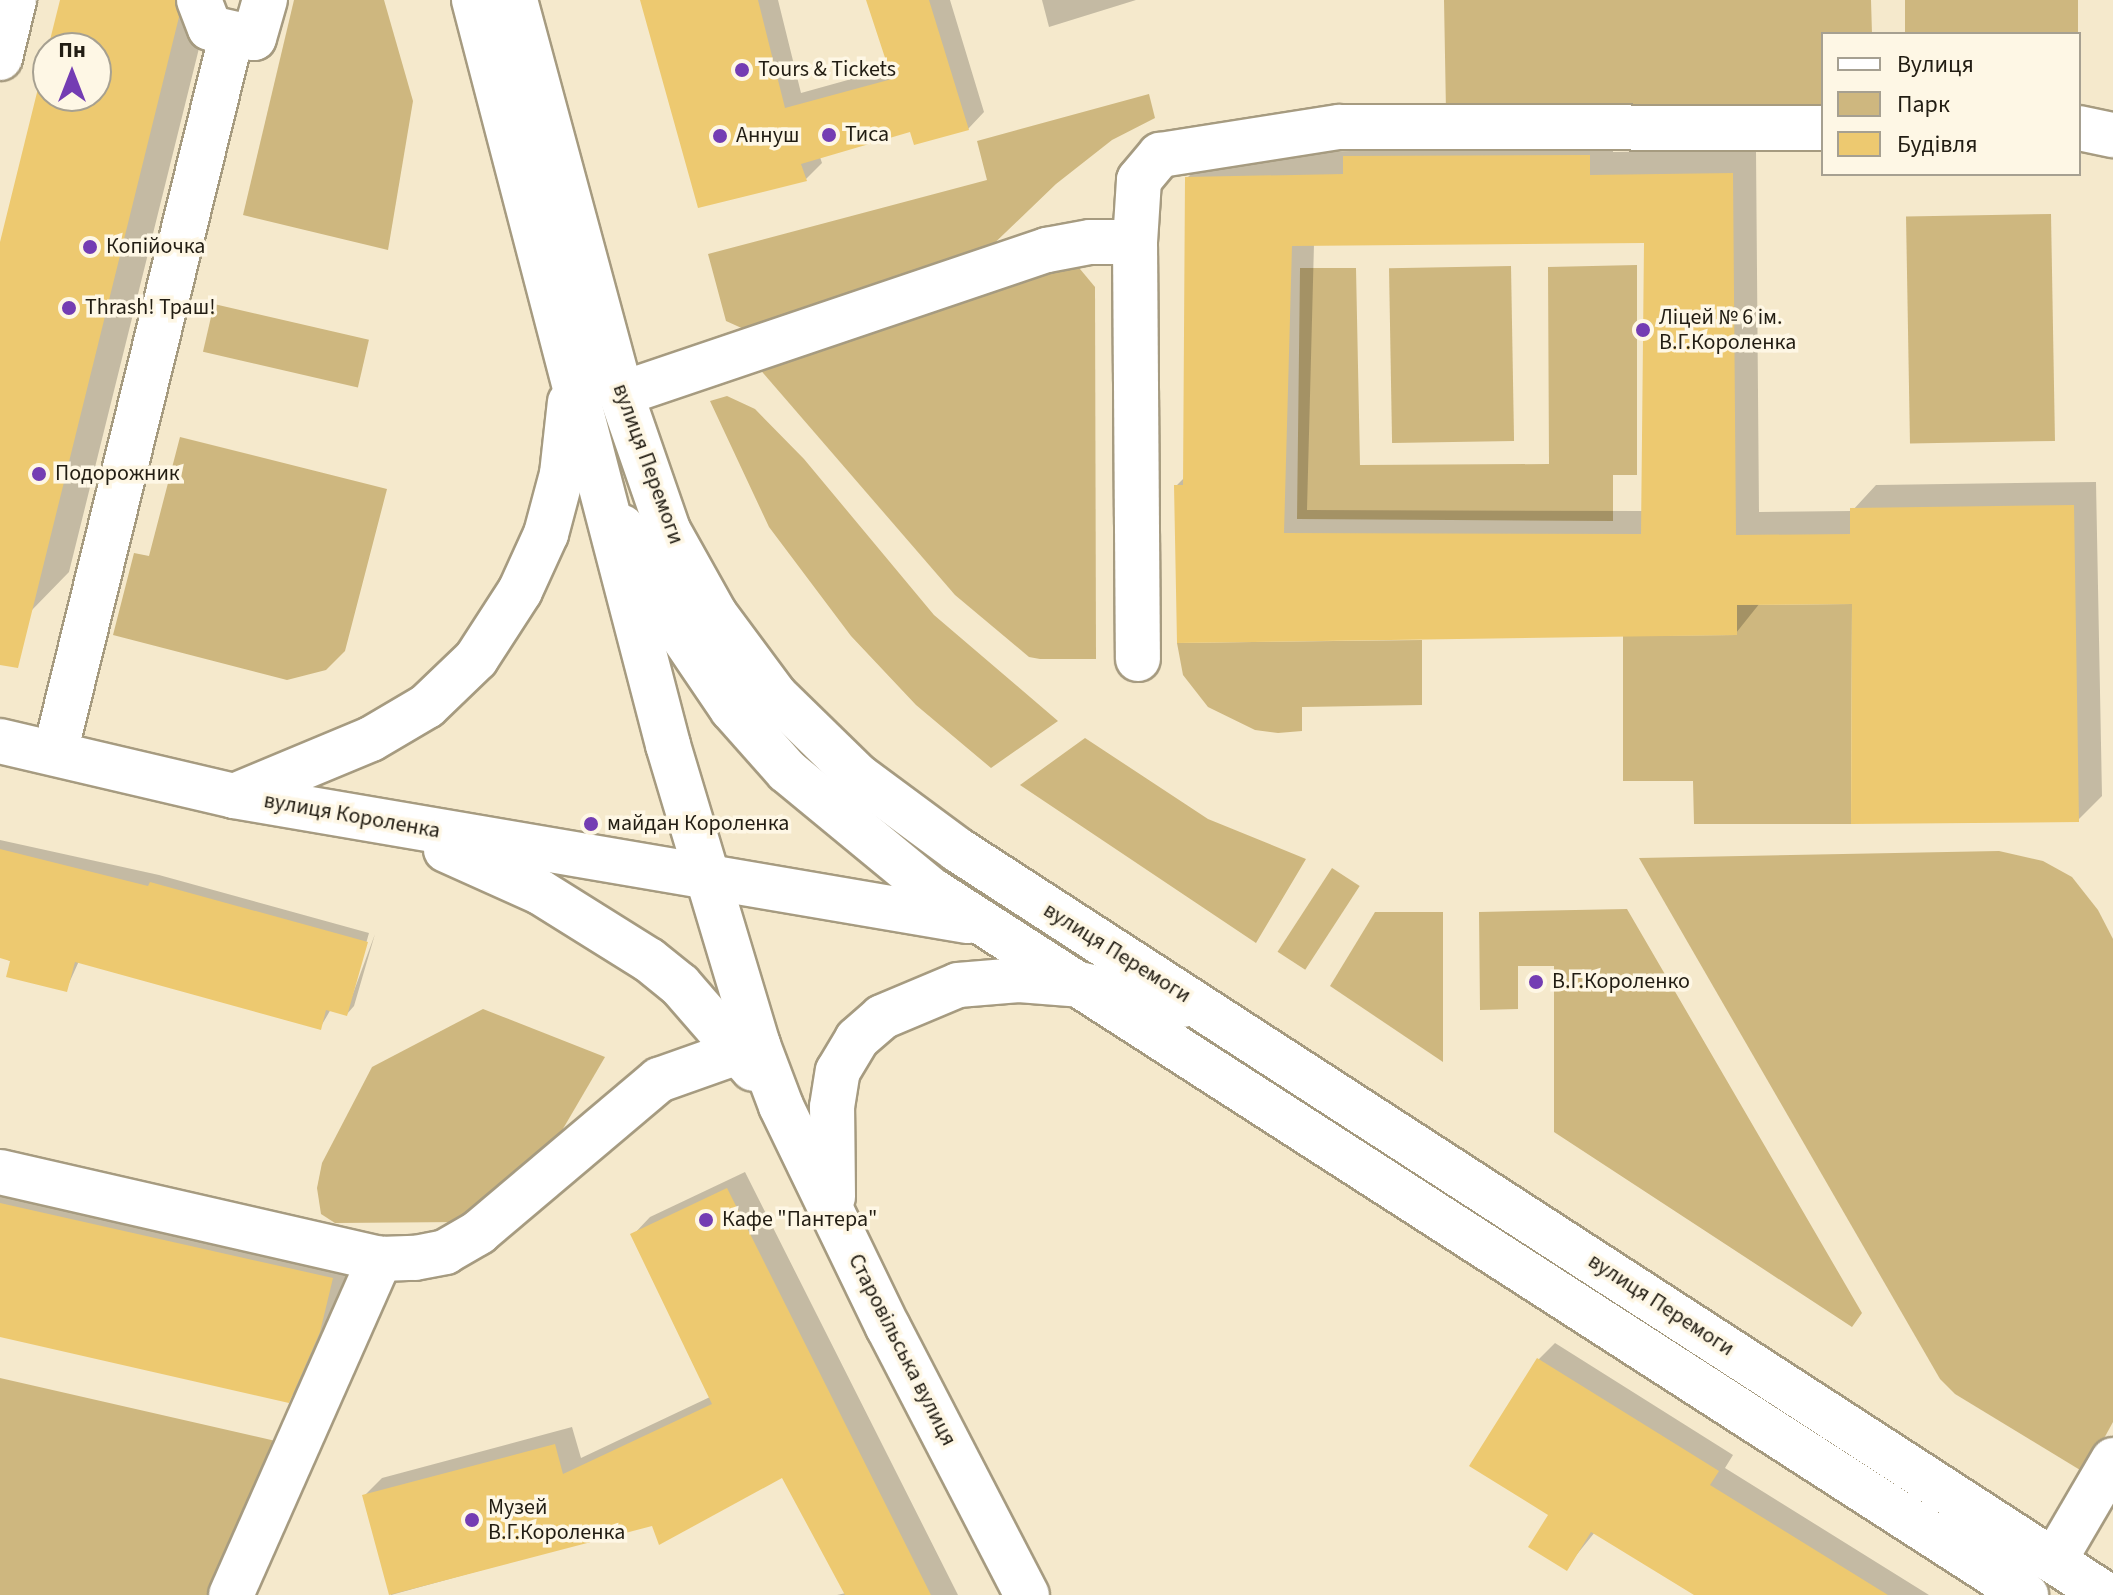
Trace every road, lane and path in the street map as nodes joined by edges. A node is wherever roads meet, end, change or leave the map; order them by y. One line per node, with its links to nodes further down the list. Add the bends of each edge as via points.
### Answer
1 (14, 0): 7 (main road)
2 (199, 0): 6 (main road, via 210,28)
3 (265, 0): 6 (main road, via 254,38)
4 (474, 0): 12 (main road)
5 (515, 0): 13 (main road, вулиця Перемоги)
6 (232, 33): 17 (main road)
7 (0, 58)
8 (1821, 128): 11 (main road, via 1339,127 1160,155 1139,180)
9 (2081, 128): 10 (main road)
10 (2113, 135)
11 (1135, 242): 13 (main road, via 1090,242 1047,250); 15 (main road)
12 (570, 367): 14 (main road); 18 (main road, via 562,474 546,534 520,591 476,659 427,706 371,739)
13 (621, 394): 23 (main road, вулиця Перемоги, via 668,530 715,614 775,695 858,776 958,850)
14 (598, 470): 20 (main road); 21 (main road, вулиця Перемоги, via 651,586 732,709 787,771 855,831)
15 (1138, 659)
16 (0, 741): 17 (main road, вулиця Короленка)
17 (55, 753): 18 (main road, вулиця Короленка)
18 (234, 796): 19 (main road, вулиця Короленка)
19 (353, 817): 20 (main road, вулиця Короленка); 24 (main road, via 479,861 607,931 680,985)
20 (706, 875): 21 (main road); 24 (main road, Старовільська вулиця)
21 (981, 924): 22 (main road, вулиця Перемоги); 23 (main road, via 1095,960)
22 (1083, 985): 23 (main road); 26 (main road, via 1019,980 958,985 882,1017 857,1039 838,1071 832,1107); 32 (main road, вулиця Перемоги)
23 (1209, 1010): 29 (main road, вулиця Перемоги)
24 (748, 1047): 26 (main road, Старовільська вулиця); 27 (main road, via 659,1080 479,1232 445,1252)
25 (0, 1172): 27 (main road)
26 (834, 1213): 31 (main road, Старовільська вулиця)
27 (380, 1259): 30 (main road)
28 (2113, 1460): 29 (main road)
29 (2054, 1561): 33 (main road, вулиця Перемоги)
30 (231, 1595)
31 (1027, 1595)
32 (2026, 1595)
33 (2106, 1595)

